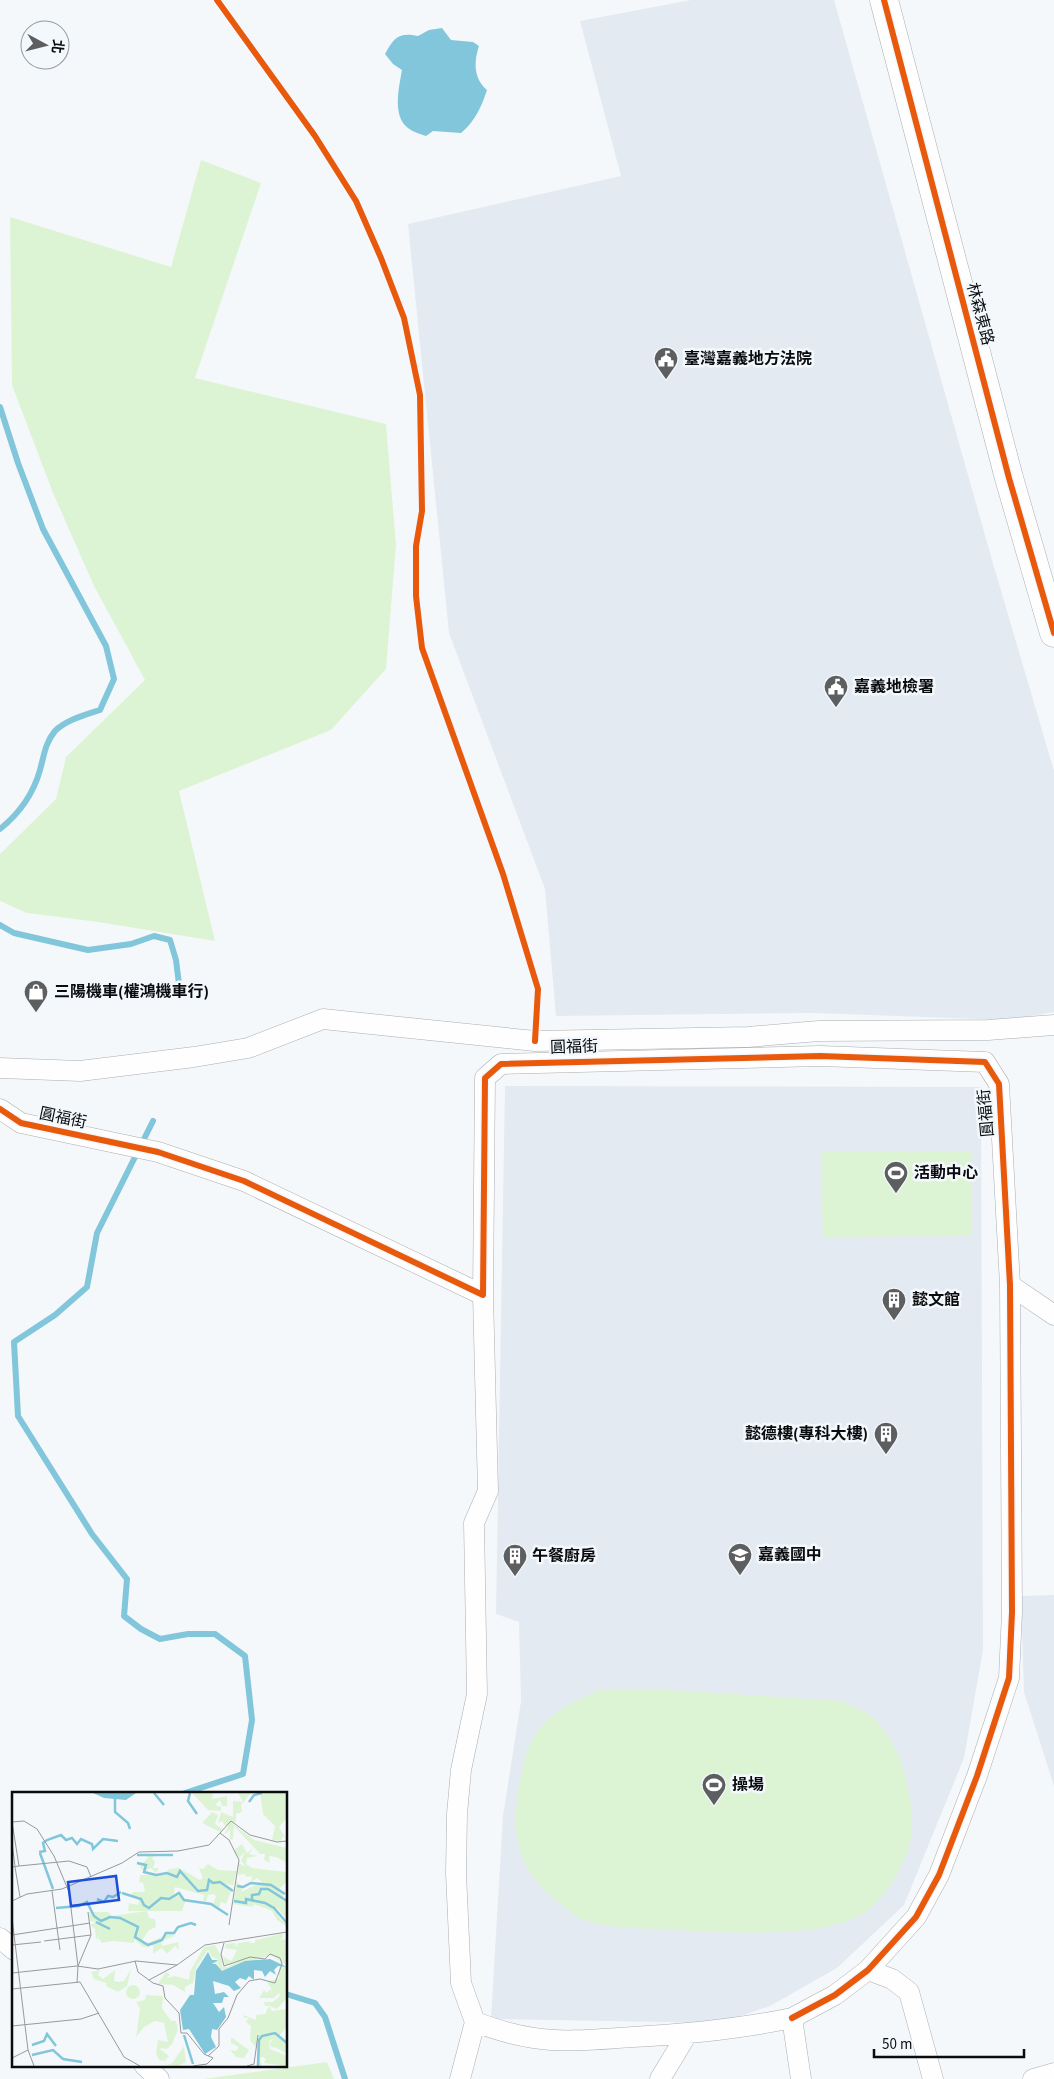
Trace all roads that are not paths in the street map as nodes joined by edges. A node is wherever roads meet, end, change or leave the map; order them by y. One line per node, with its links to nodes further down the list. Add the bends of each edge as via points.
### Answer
1 (884, 0): 2 (main road, 林森東路, via 1009,478)
2 (1054, 633)
3 (1054, 1026): 4 (street, 圓福街, via 536,1042 323,1019 248,1048 194,1057 80,1071)
4 (0, 1068)
5 (0, 1109): 7 (street, 圓福街, via 21,1123 158,1152 244,1181)
6 (1010, 1285): 7 (street, 圓福街, via 1000,1084 985,1062 820,1056 632,1059 501,1064 485,1078); 8 (street); 11 (street, via 1012,1612 1009,1678 977,1776 939,1875 916,1917)
7 (483, 1295): 13 (street, via 488,1491 474,1523 477,1694 461,1770 456,1873 461,1983)
8 (1054, 1315)
9 (0, 1938): 10 (street)
10 (12, 1948)
11 (868, 1970): 12 (street, via 834,1995); 21 (street, via 892,1978 909,1992)
12 (792, 2018): 14 (street, via 752,2027); 20 (street)
13 (475, 2022): 14 (street, via 536,2039 587,2040); 18 (street)
14 (688, 2034): 19 (street)
15 (145, 2066): 17 (street)
16 (1054, 2073): 22 (street)
17 (160, 2079)
18 (460, 2079)
19 (660, 2079)
20 (801, 2079)
21 (933, 2079)
22 (1032, 2079)

